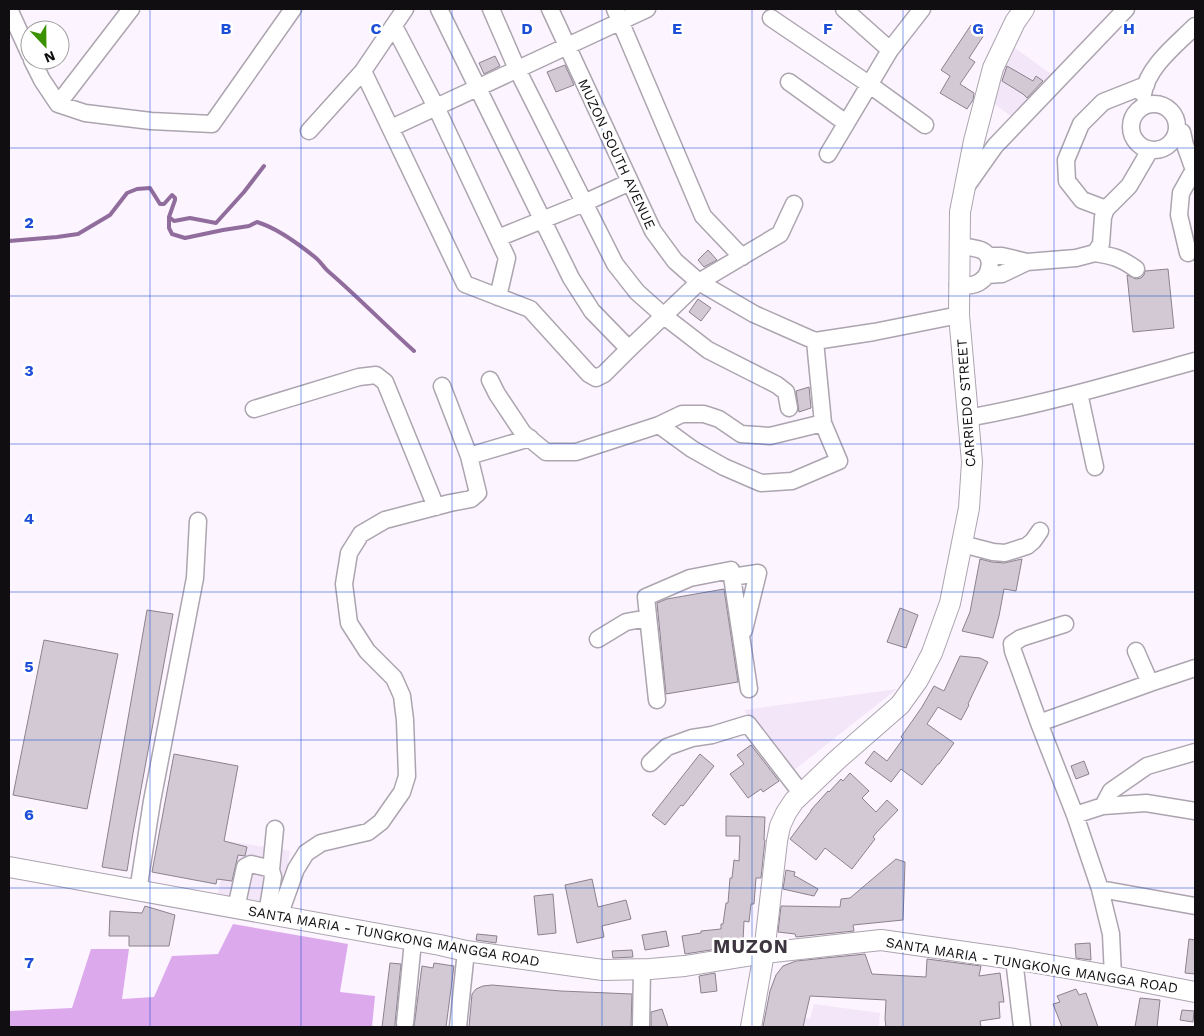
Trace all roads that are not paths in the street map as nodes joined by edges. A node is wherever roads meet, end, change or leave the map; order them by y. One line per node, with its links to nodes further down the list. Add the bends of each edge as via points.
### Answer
1 (9, 9): 17 (street)
2 (130, 9): 27 (street)
3 (293, 9): 27 (street, via 212,124 85,113)
4 (405, 9): 15 (street)
5 (439, 9): 26 (street)
6 (491, 9): 21 (street)
7 (550, 9): 18 (street, MUZON SOUTH AVENUE)
8 (647, 9): 13 (street)
9 (844, 9): 19 (street)
10 (922, 9): 19 (street)
11 (1024, 9): 39 (main road, CARRIEDO STREET, via 993,68)
12 (1126, 9): 39 (street, via 996,146)
13 (617, 15): 18 (street); 49 (street, via 703,216)
14 (772, 18): 24 (street)
15 (394, 26): 22 (street); 28 (street)
16 (1195, 26): 25 (street, via 1156,66)
17 (20, 33)
18 (566, 46): 21 (street); 38 (street, MUZON SOUTH AVENUE)
19 (890, 50): 24 (street)
20 (37, 70): 27 (street)
21 (517, 70): 26 (street); 40 (street)
22 (363, 71): 32 (street); 34 (street)
23 (789, 82): 30 (street)
24 (870, 85): 30 (street); 31 (street)
25 (1146, 85): 29 (street); 42 (street, via 1103,102 1081,124 1066,160 1067,181 1082,200)
26 (478, 87): 28 (street); 43 (street)
27 (58, 104)
28 (436, 107): 32 (street); 44 (street)
29 (1140, 109): 33 (street, via 1156,104 1164,106); 35 (street, via 1135,114 1131,129 1137,143)
30 (846, 123): 36 (street)
31 (925, 125)
32 (391, 128): 55 (street, via 465,284)
33 (1185, 131): 35 (street, via 1164,148); 37 (street, via 1185,145)
34 (309, 132)
35 (1150, 150): 42 (street, via 1129,186)
36 (828, 154)
37 (1195, 169): 47 (street, via 1182,193 1179,215)
38 (630, 182): 40 (street); 53 (street, MUZON SOUTH AVENUE, via 652,231 675,261)
39 (963, 190): 45 (main road, CARRIEDO STREET)
40 (584, 203): 43 (street); 57 (street, via 615,264 637,292)
41 (794, 204): 49 (street, via 780,234)
42 (1106, 210): 46 (street, via 1101,244)
43 (542, 220): 44 (street); 59 (street, via 592,312)
44 (498, 238): 55 (street, via 507,258)
45 (960, 246): 48 (street, via 983,251); 54 (main road, CARRIEDO STREET)
46 (1095, 253): 50 (street, via 1076,258); 51 (street, via 1123,259)
47 (1188, 253)
48 (988, 256): 50 (street); 52 (street)
49 (742, 257): 53 (street)
50 (1026, 262): 52 (street, via 1002,274)
51 (1136, 269)
52 (987, 275): 54 (street, via 980,282)
53 (699, 282): 57 (street); 58 (street, MUZON SOUTH AVENUE, via 754,314)
54 (958, 285): 56 (main road, CARRIEDO STREET)
55 (498, 297): 59 (street, via 530,309 596,378)
56 (959, 315): 58 (street); 66 (main road, CARRIEDO STREET)
57 (664, 316): 59 (street); 64 (street, via 708,350 777,385 786,392)
58 (815, 341): 67 (street)
59 (629, 349)
60 (1195, 362): 63 (street)
61 (490, 380): 69 (street, via 523,433)
62 (442, 386): 70 (street)
63 (1079, 393): 66 (street); 71 (street)
64 (789, 408)
65 (254, 409): 72 (street, via 376,375 385,382)
66 (968, 418): 75 (main road, CARRIEDO STREET, via 972,462 969,508)
67 (823, 423): 68 (street, via 770,436 741,434 719,419 704,414 682,414); 68 (street, via 838,461 792,481 761,483 692,449)
68 (659, 425): 69 (street, via 576,452 546,452)
69 (530, 438): 70 (street)
70 (469, 456): 72 (street, via 478,493 471,499)
71 (1095, 466)
72 (436, 507): 100 (street, via 386,520 361,534 350,553 344,584 349,623 367,651 394,678 402,696 408,776 402,792 381,822 368,832 321,843 306,853)
73 (198, 521): 97 (street, via 194,578)
74 (1040, 530): 75 (street, via 1028,546 1005,553)
75 (962, 544): 89 (main road, CARRIEDO STREET, via 950,603 932,653 918,680 900,705)
76 (732, 577): 77 (street, via 731,570 690,578 646,597); 80 (street); 80 (street, via 758,573)
77 (648, 618): 79 (street, via 626,622); 85 (street)
78 (1065, 624): 86 (street, via 1020,638 1012,644)
79 (598, 639)
80 (742, 640): 84 (street)
81 (1136, 651): 83 (street)
82 (1195, 668): 83 (street)
83 (1150, 682): 86 (street)
84 (750, 689)
85 (657, 700)
86 (1039, 723): 92 (street)
87 (1195, 752): 90 (street, via 1147,766 1110,791)
88 (650, 763): 89 (street, via 667,747 748,724)
89 (801, 794): 103 (main road, CARRIEDO STREET, via 786,813 779,834)
90 (1103, 806): 91 (street, via 1146,803); 92 (street)
91 (1195, 811)
92 (1075, 815): 96 (street)
93 (275, 829): 95 (street)
94 (9, 867): 97 (main road, SANTA MARIA - TUNGKONG MANGGA ROAD)
95 (271, 870): 99 (street, via 251,864 244,867); 100 (street)
96 (1100, 889): 98 (street); 106 (street, via 1111,934)
97 (138, 891): 99 (main road, SANTA MARIA - TUNGKONG MANGGA ROAD)
98 (1195, 906)
99 (236, 908): 100 (main road, SANTA MARIA - TUNGKONG MANGGA ROAD)
100 (273, 915): 101 (main road, SANTA MARIA - TUNGKONG MANGGA ROAD)
101 (413, 941): 102 (main road, SANTA MARIA - TUNGKONG MANGGA ROAD); 108 (street)
102 (466, 951): 105 (main road, SANTA MARIA - TUNGKONG MANGGA ROAD, via 604,970); 109 (street)
103 (764, 953): 104 (main road, SANTA MARIA - TUNGKONG MANGGA ROAD, via 881,940); 105 (main road, SANTA MARIA - TUNGKONG MANGGA ROAD, via 685,966); 111 (main road, CARRIEDO STREET)
104 (1014, 959): 106 (main road, SANTA MARIA - TUNGKONG MANGGA ROAD); 112 (street)
105 (642, 969): 110 (street)
106 (1113, 976): 107 (main road, SANTA MARIA - TUNGKONG MANGGA ROAD)
107 (1195, 992)
108 (404, 1023)
109 (458, 1027)
110 (641, 1027)
111 (751, 1027)
112 (1022, 1027)

